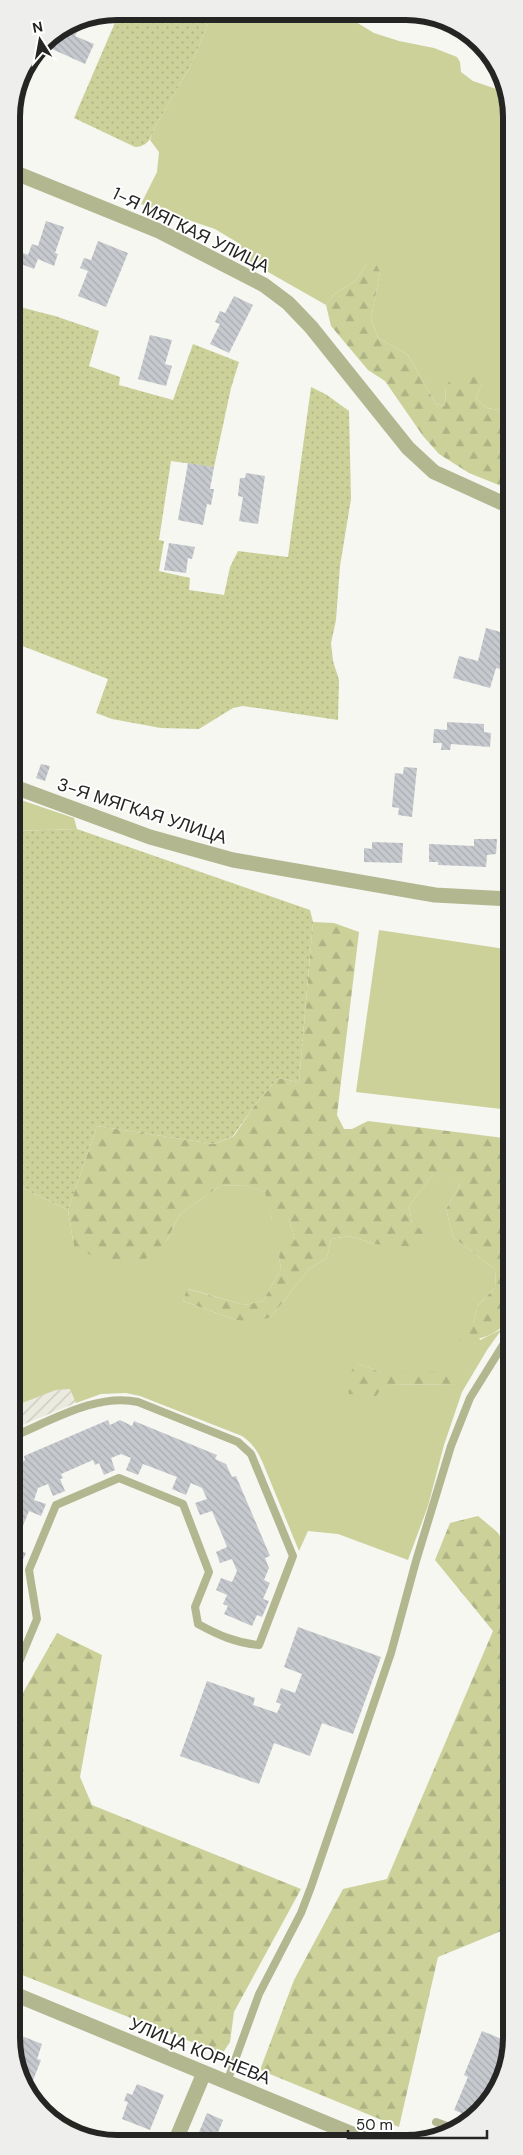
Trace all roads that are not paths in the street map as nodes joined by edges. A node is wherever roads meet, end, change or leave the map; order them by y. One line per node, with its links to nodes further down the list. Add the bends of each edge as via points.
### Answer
1 (20, 174): 2 (street, 1-Я МЯГКАЯ УЛИЦА, via 159,232 264,285 288,303 311,327 408,448 434,472)
2 (503, 503)
3 (20, 789): 4 (street, 3-Я МЯГКАЯ УЛИЦА, via 150,837 233,860 435,895)
4 (503, 899)
5 (503, 1345): 10 (lane, via 470,1398 451,1446 391,1653 312,1887 259,1994)
6 (20, 1433): 7 (lane, via 92,1404 125,1399 238,1442 251,1454 293,1556 259,1645 221,1637 198,1624 195,1607 209,1572 183,1504 119,1478 56,1505 29,1570 37,1619)
7 (20, 1660)
8 (20, 1997): 9 (street, УЛИЦА КОРНЕВА)
9 (204, 2073): 10 (street, УЛИЦА КОРНЕВА); 13 (street)
10 (227, 2082): 14 (street, УЛИЦА КОРНЕВА)
11 (436, 2122): 12 (lane)
12 (447, 2126)
13 (178, 2135)
14 (355, 2135)

